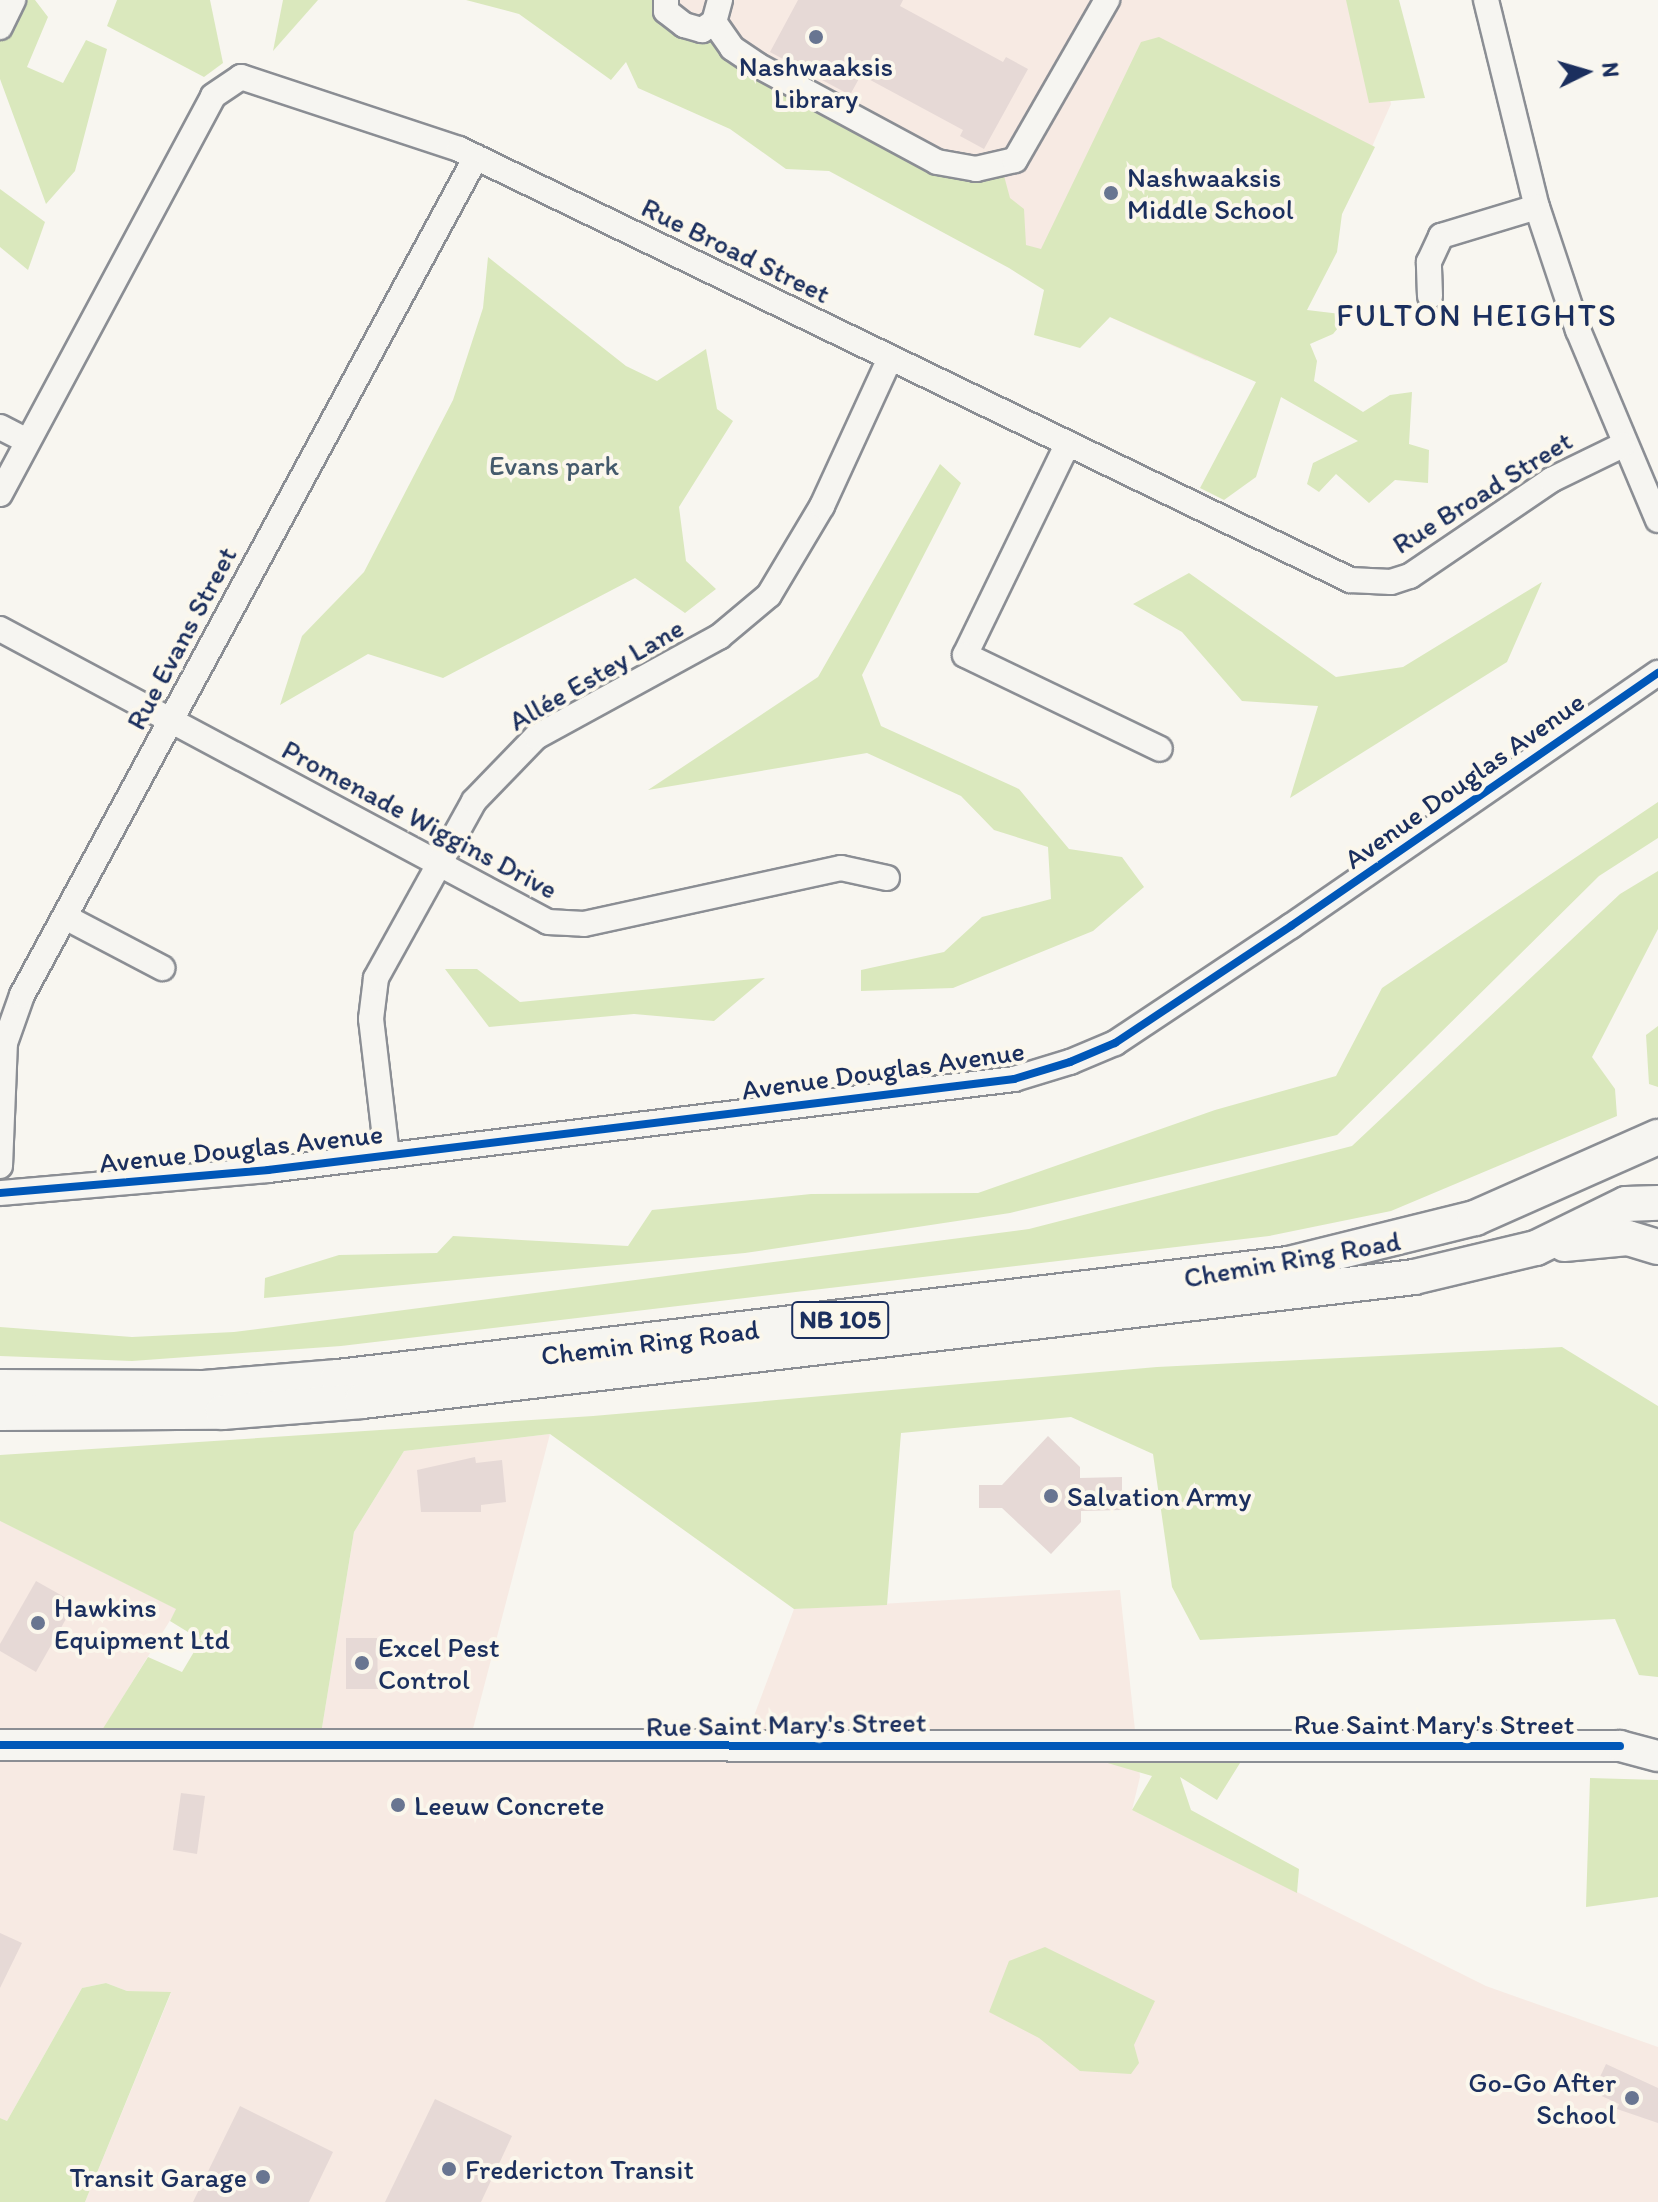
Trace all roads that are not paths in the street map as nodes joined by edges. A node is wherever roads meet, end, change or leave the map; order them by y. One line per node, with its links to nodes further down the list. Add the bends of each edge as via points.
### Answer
1 (13, 0): 6 (street)
2 (666, 0): 5 (street, via 666,11 702,30)
3 (1107, 0): 5 (street, via 1015,160 976,169 937,162 757,65 732,48)
4 (1486, 0): 8 (street)
5 (717, 11)
6 (0, 27)
7 (476, 157): 10 (street, Rue Broad Street); 12 (street, Rue Broad Street, via 324,100 230,79 213,96); 19 (street, Rue Evans Street)
8 (1537, 207): 9 (street, via 1441,236 1429,262); 14 (street)
9 (1430, 296)
10 (890, 358): 13 (street, Rue Broad Street); 21 (street, Allée Estey Lane, via 822,506 769,595 719,637 536,737 474,801)
11 (0, 427): 12 (street)
12 (28, 441): 15 (street, Rue Broad Street)
13 (1067, 445): 14 (street, Rue Broad Street, via 1330,574 1371,583 1410,576 1551,480); 20 (street, via 965,655)
14 (1623, 445): 16 (street)
15 (0, 494)
16 (1658, 520)
17 (0, 629): 19 (street, Promenade Wiggins Drive)
18 (1658, 673): 26 (street, Avenue Douglas Avenue, via 1115,1043 1070,1062 1014,1079)
19 (170, 721): 21 (street, Promenade Wiggins Drive); 23 (street, Rue Evans Street)
20 (1160, 749)
21 (436, 865): 22 (street, Promenade Wiggins Drive, via 533,917 566,925 841,868); 26 (street, Allée Estey Lane, via 384,958 371,999)
22 (887, 878)
23 (65, 917): 24 (street); 27 (street, Rue Evans Street, via 9,1030)
24 (162, 968)
25 (1658, 1137): 32 (highway, Chemin Ring Road / NB 105, via 1475,1218 1289,1264 338,1377 204,1388)
26 (387, 1155): 28 (street, Avenue Douglas Avenue)
27 (0, 1166)
28 (0, 1193)
29 (1658, 1203): 31 (highway, Chemin Ring Road / NB 105, via 1626,1204)
30 (1658, 1247): 31 (highway, via 1598,1238)
31 (1536, 1248): 33 (highway, Chemin Ring Road / NB 105, via 1414,1277 362,1401 223,1412)
32 (0, 1387)
33 (0, 1413)
34 (1658, 1736): 36 (main road, Rue Saint Mary's Street)
35 (0, 1745): 36 (main road, Rue Saint Mary's Street)
36 (1620, 1746): 37 (main road, Rue Saint Mary's Street)
37 (1658, 1756)

